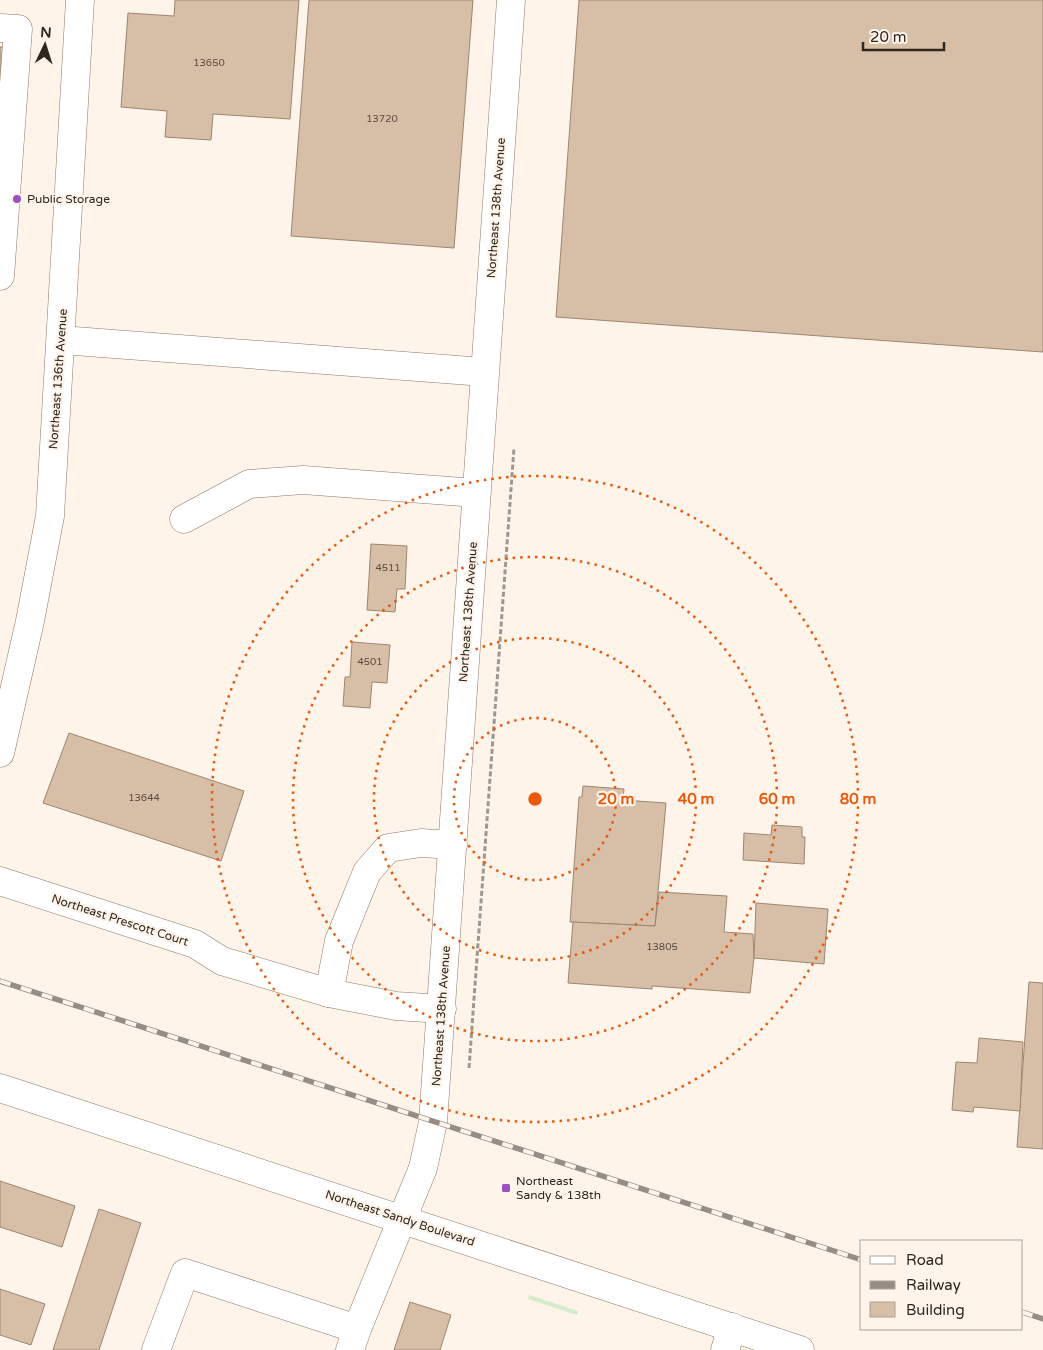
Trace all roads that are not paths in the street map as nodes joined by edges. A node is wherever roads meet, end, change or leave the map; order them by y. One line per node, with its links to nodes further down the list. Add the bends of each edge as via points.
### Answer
1 (80, 0): 7 (street, Northeast 136th Avenue)
2 (511, 0): 8 (street, Northeast 138th Avenue)
3 (0, 28): 4 (street, via 18,29)
4 (6, 121): 5 (street)
5 (3, 201): 6 (street)
6 (0, 276)
7 (61, 340): 8 (street); 11 (street, Northeast 136th Avenue, via 50,516)
8 (484, 372): 9 (street, Northeast 138th Avenue)
9 (476, 493): 10 (street, via 303,480 250,484); 12 (street, Northeast 138th Avenue)
10 (184, 519)
11 (0, 752)
12 (453, 845): 14 (street, via 421,843 388,848 367,872 340,941); 15 (street, Northeast 138th Avenue)
13 (0, 881): 14 (street, Northeast Prescott Court, via 195,944 222,961)
14 (328, 993): 15 (street, Northeast Prescott Court, via 396,1006)
15 (442, 1010): 17 (street, Northeast 138th Avenue, via 433,1122 423,1168)
16 (0, 1088): 17 (street, Northeast Sandy Boulevard)
17 (402, 1219): 18 (street, Northeast Sandy Boulevard); 19 (street, Northeast 138th Avenue)
18 (728, 1338): 21 (street, Northeast Sandy Boulevard)
19 (354, 1339): 20 (street, via 185,1273)
20 (156, 1350)
21 (800, 1350)

